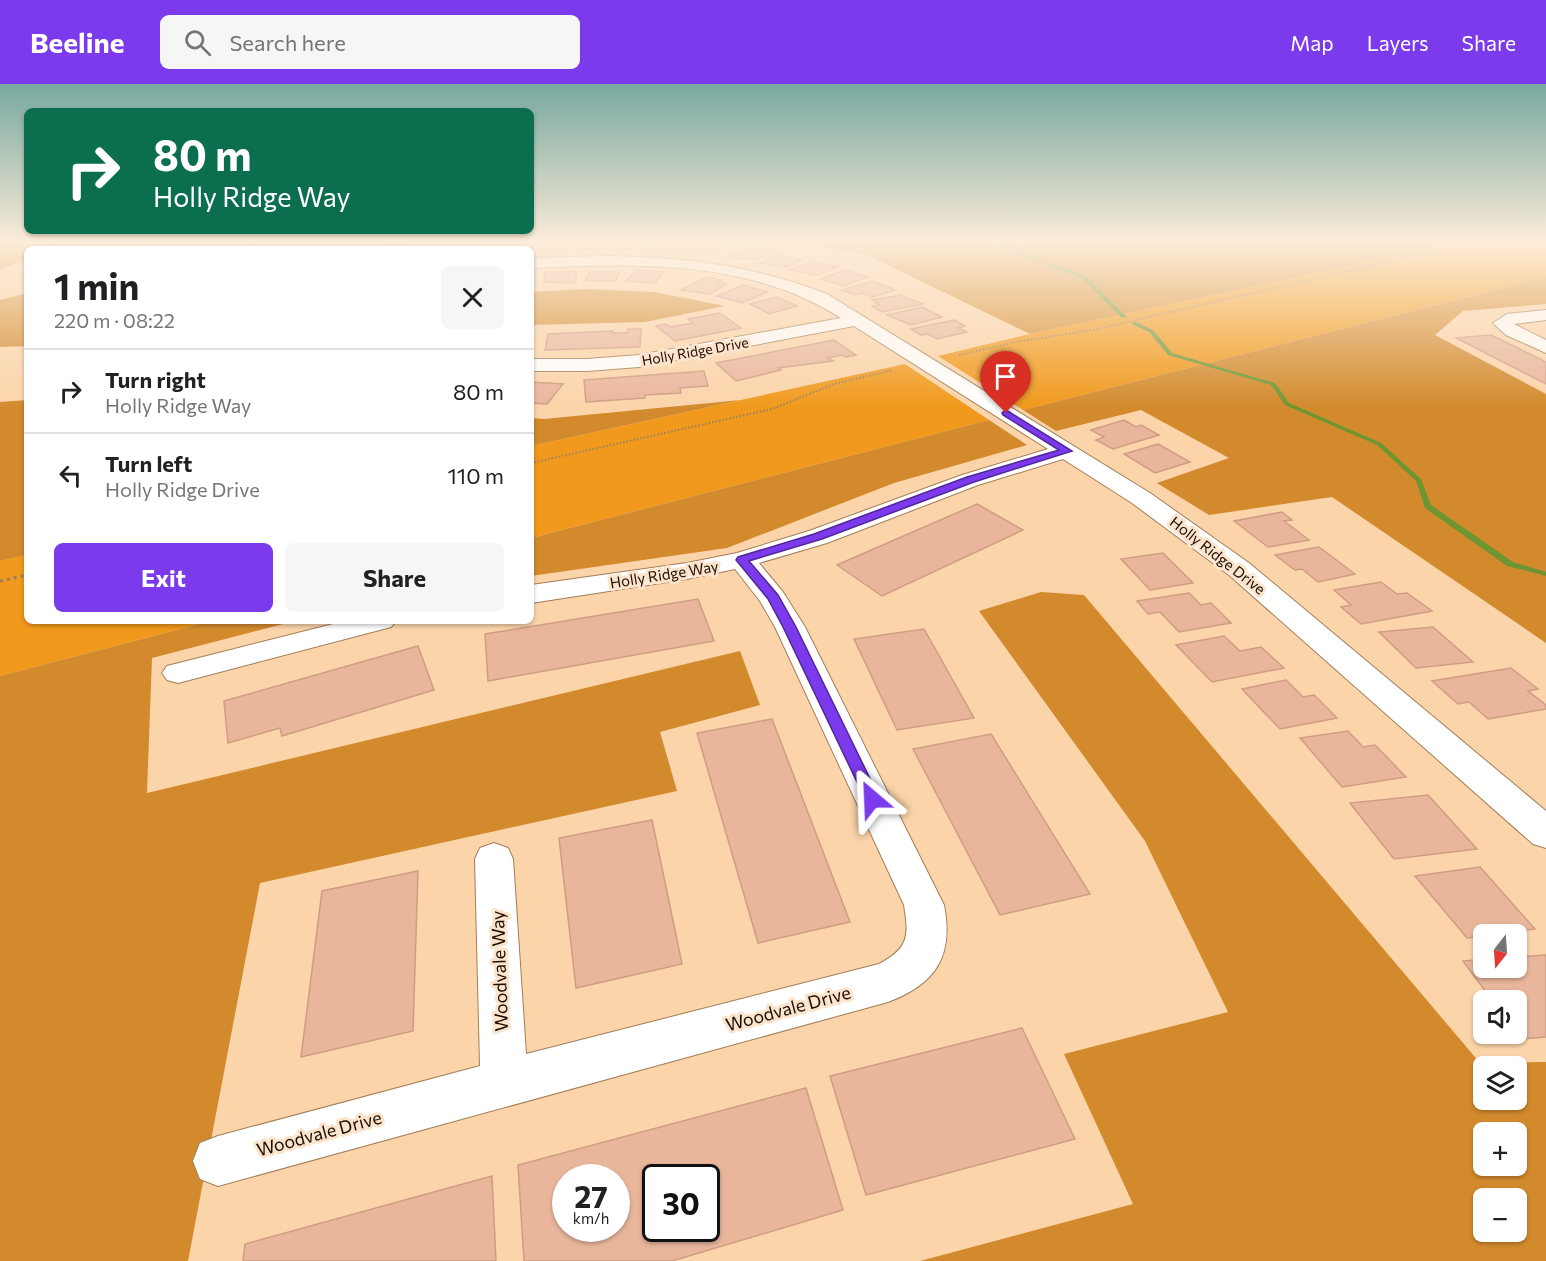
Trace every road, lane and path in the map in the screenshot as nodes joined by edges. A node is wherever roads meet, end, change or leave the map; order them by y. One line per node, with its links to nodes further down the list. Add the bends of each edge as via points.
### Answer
1 (817, 298): 4 (street, Holly Ridge Drive)
2 (1231, 298): 6 (path)
3 (1546, 315): 5 (street, via 1502,323)
4 (858, 320): 6 (street, Holly Ridge Drive); 7 (street, Holly Ridge Drive, via 639,361)
5 (1546, 347)
6 (926, 363): 8 (street, Holly Ridge Drive); 9 (path, via 834,384 772,409)
7 (534, 365)
8 (1067, 451): 10 (street, Holly Ridge Way, via 970,480 818,537); 16 (street, Holly Ridge Drive, via 1161,511 1239,569)
9 (534, 462)
10 (742, 560): 13 (street, Holly Ridge Way, via 687,572); 18 (street, Woodvale Drive, via 773,598 790,627 924,905 929,929 924,952 912,970 888,982)
11 (24, 576): 12 (path)
12 (0, 581)
13 (534, 594)
14 (370, 624): 15 (street)
15 (178, 674)
16 (1546, 833)
17 (494, 859): 18 (street, Woodvale Way)
18 (504, 1083): 19 (street, Woodvale Drive)
19 (218, 1161)

